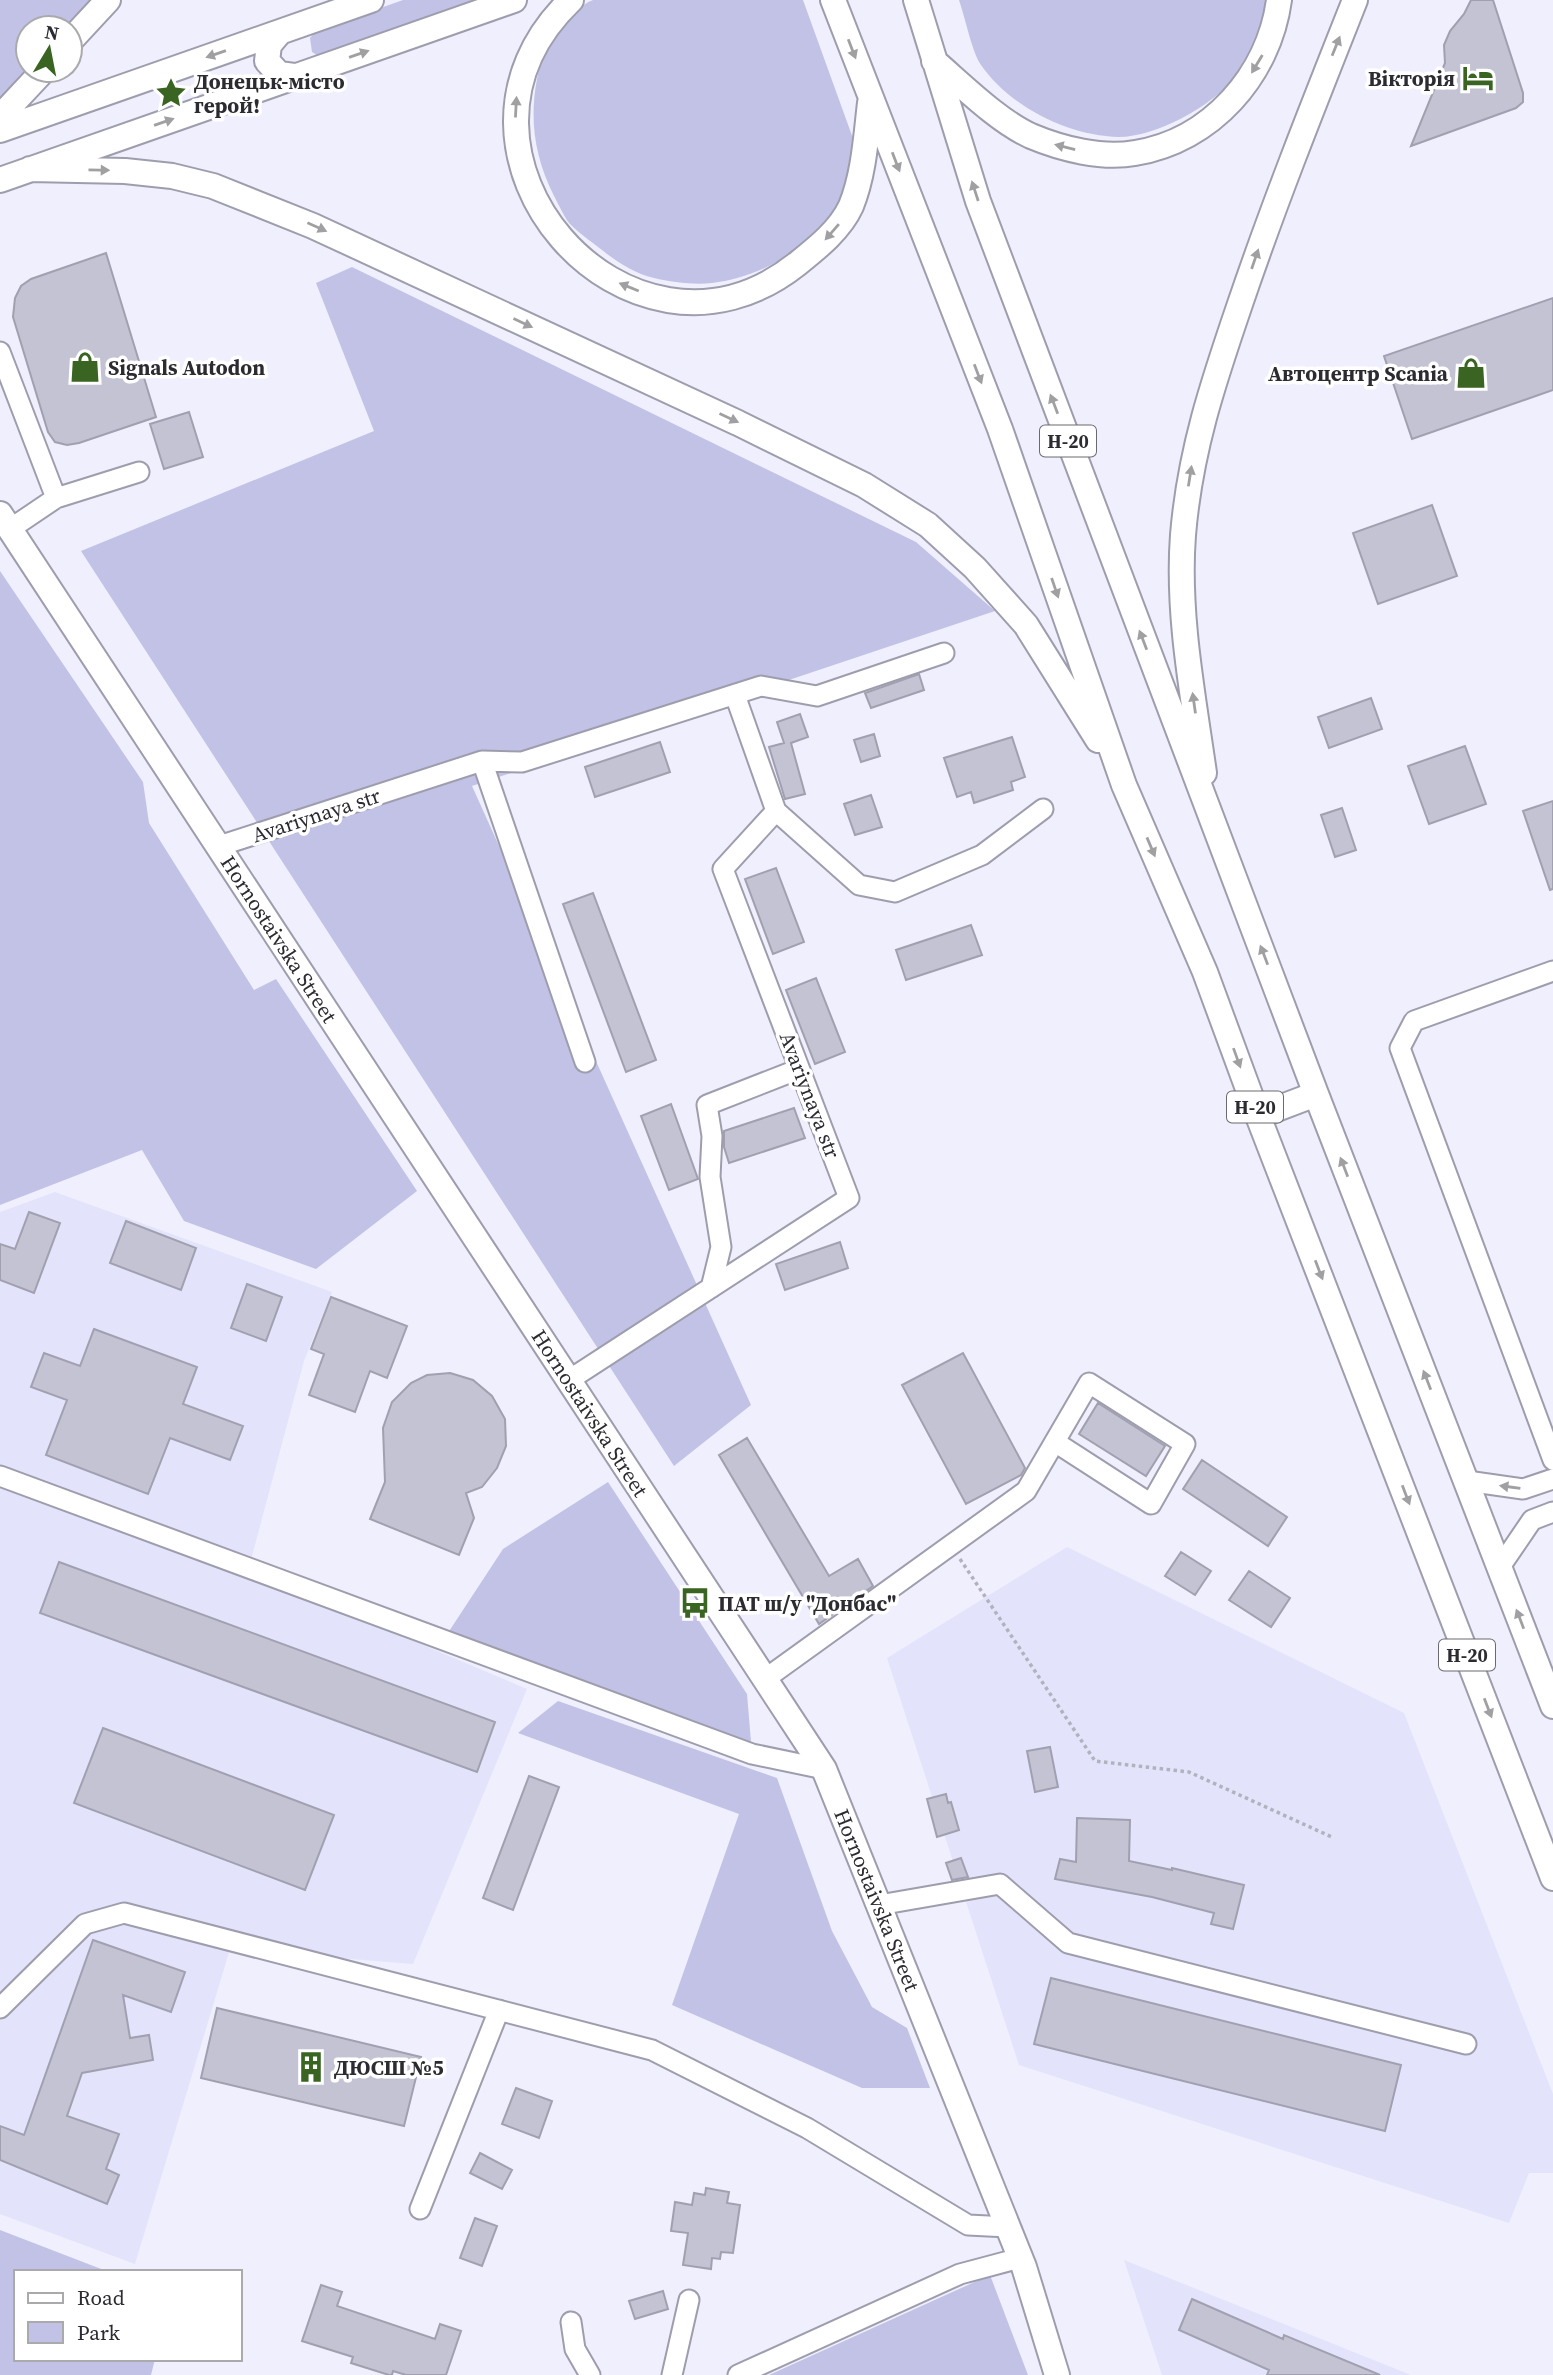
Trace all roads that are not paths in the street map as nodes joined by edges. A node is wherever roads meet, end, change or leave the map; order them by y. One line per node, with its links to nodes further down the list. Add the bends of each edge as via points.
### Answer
1 (108, 0): 9 (main road)
2 (371, 0): 10 (main road)
3 (514, 0): 12 (main road, one-way to 3)
4 (571, 0): 14 (main road, one-way to 4, via 861,175 850,208 833,233 785,274 725,300 659,298 625,287 557,236 529,188 522,163 516,117 524,70 554,15)
5 (832, 0): 14 (main road, Н-20, one-way to 14)
6 (916, 0): 11 (main road, Н-20)
7 (1279, 0): 11 (main road, one-way to 11, via 1263,55 1226,108 1168,144 1135,153 1065,148 1029,135 987,107)
8 (1354, 0): 29 (main road, one-way to 8, via 1182,601 1191,472 1206,405 1275,200)
9 (84, 26)
10 (280, 32): 12 (main road, via 269,45 267,61 279,74); 16 (main road, one-way to 16)
11 (934, 60): 29 (main road, Н-20, one-way to 11, via 978,201)
12 (294, 76): 17 (main road, one-way to 12)
13 (31, 84): 15 (main road)
14 (871, 98): 26 (main road, Н-20, one-way to 26, via 1000,429)
15 (0, 117)
16 (0, 130)
17 (30, 169): 18 (main road); 26 (main road, one-way to 26, via 125,171 213,186 326,231 864,485 928,525 1026,625)
18 (0, 180)
19 (0, 352): 21 (street)
20 (139, 472): 21 (street)
21 (56, 498): 22 (street)
22 (5, 521): 30 (main road, Hornostaivska Street)
23 (944, 653): 24 (street, Avariynaya str, via 817,696 761,687)
24 (735, 695): 25 (street, Avariynaya str, via 522,762); 28 (street)
25 (482, 761): 30 (street, Avariynaya str); 32 (street)
26 (1124, 785): 35 (main road, Н-20, one-way to 35, via 1205,972)
27 (1043, 809): 28 (street, via 982,855 895,892 859,886)
28 (776, 811): 33 (street, Avariynaya str, via 723,869)
29 (1211, 819): 34 (main road, Н-20, one-way to 29)
30 (219, 846): 37 (main road, Hornostaivska Street)
31 (1553, 971): 39 (street, via 1414,1021 1400,1048)
32 (585, 1062)
33 (799, 1069): 36 (street, via 707,1105 712,1136 710,1177 721,1247); 36 (street, Avariynaya str, via 849,1198)
34 (1316, 1094): 35 (main road); 42 (main road, Н-20, one-way to 34)
35 (1258, 1116): 48 (main road, Н-20, one-way to 48)
36 (711, 1288): 37 (street, Avariynaya str)
37 (569, 1380): 45 (main road, Hornostaivska Street)
38 (1055, 1442): 38 (street, via 1089,1384 1185,1444 1151,1504); 45 (street, via 1026,1491)
39 (1553, 1460)
40 (0, 1476): 47 (street, via 752,1754)
41 (1553, 1479): 42 (street, one-way to 42, via 1523,1489)
42 (1466, 1481): 44 (main road, Н-20)
43 (1553, 1512): 44 (street, via 1532,1520)
44 (1500, 1567): 46 (main road, Н-20, one-way to 44)
45 (765, 1679): 47 (main road, Hornostaivska Street)
46 (1553, 1706)
47 (824, 1769): 49 (main road, Hornostaivska Street)
48 (1553, 1878)
49 (879, 1905): 52 (street, via 1000,1884 1068,1943); 54 (main road, Hornostaivska Street)
50 (0, 2008): 51 (street, via 85,1924 124,1913)
51 (499, 2010): 53 (street); 54 (street, via 652,2050 807,2128 968,2225)
52 (1466, 2044)
53 (420, 2208)
54 (1008, 2227): 55 (main road, Hornostaivska Street)
55 (1020, 2258): 60 (street, via 960,2274); 61 (main road, Hornostaivska Street)
56 (689, 2300): 59 (street)
57 (571, 2322): 58 (street, via 575,2348)
58 (590, 2375)
59 (672, 2375)
60 (738, 2375)
61 (1057, 2375)

